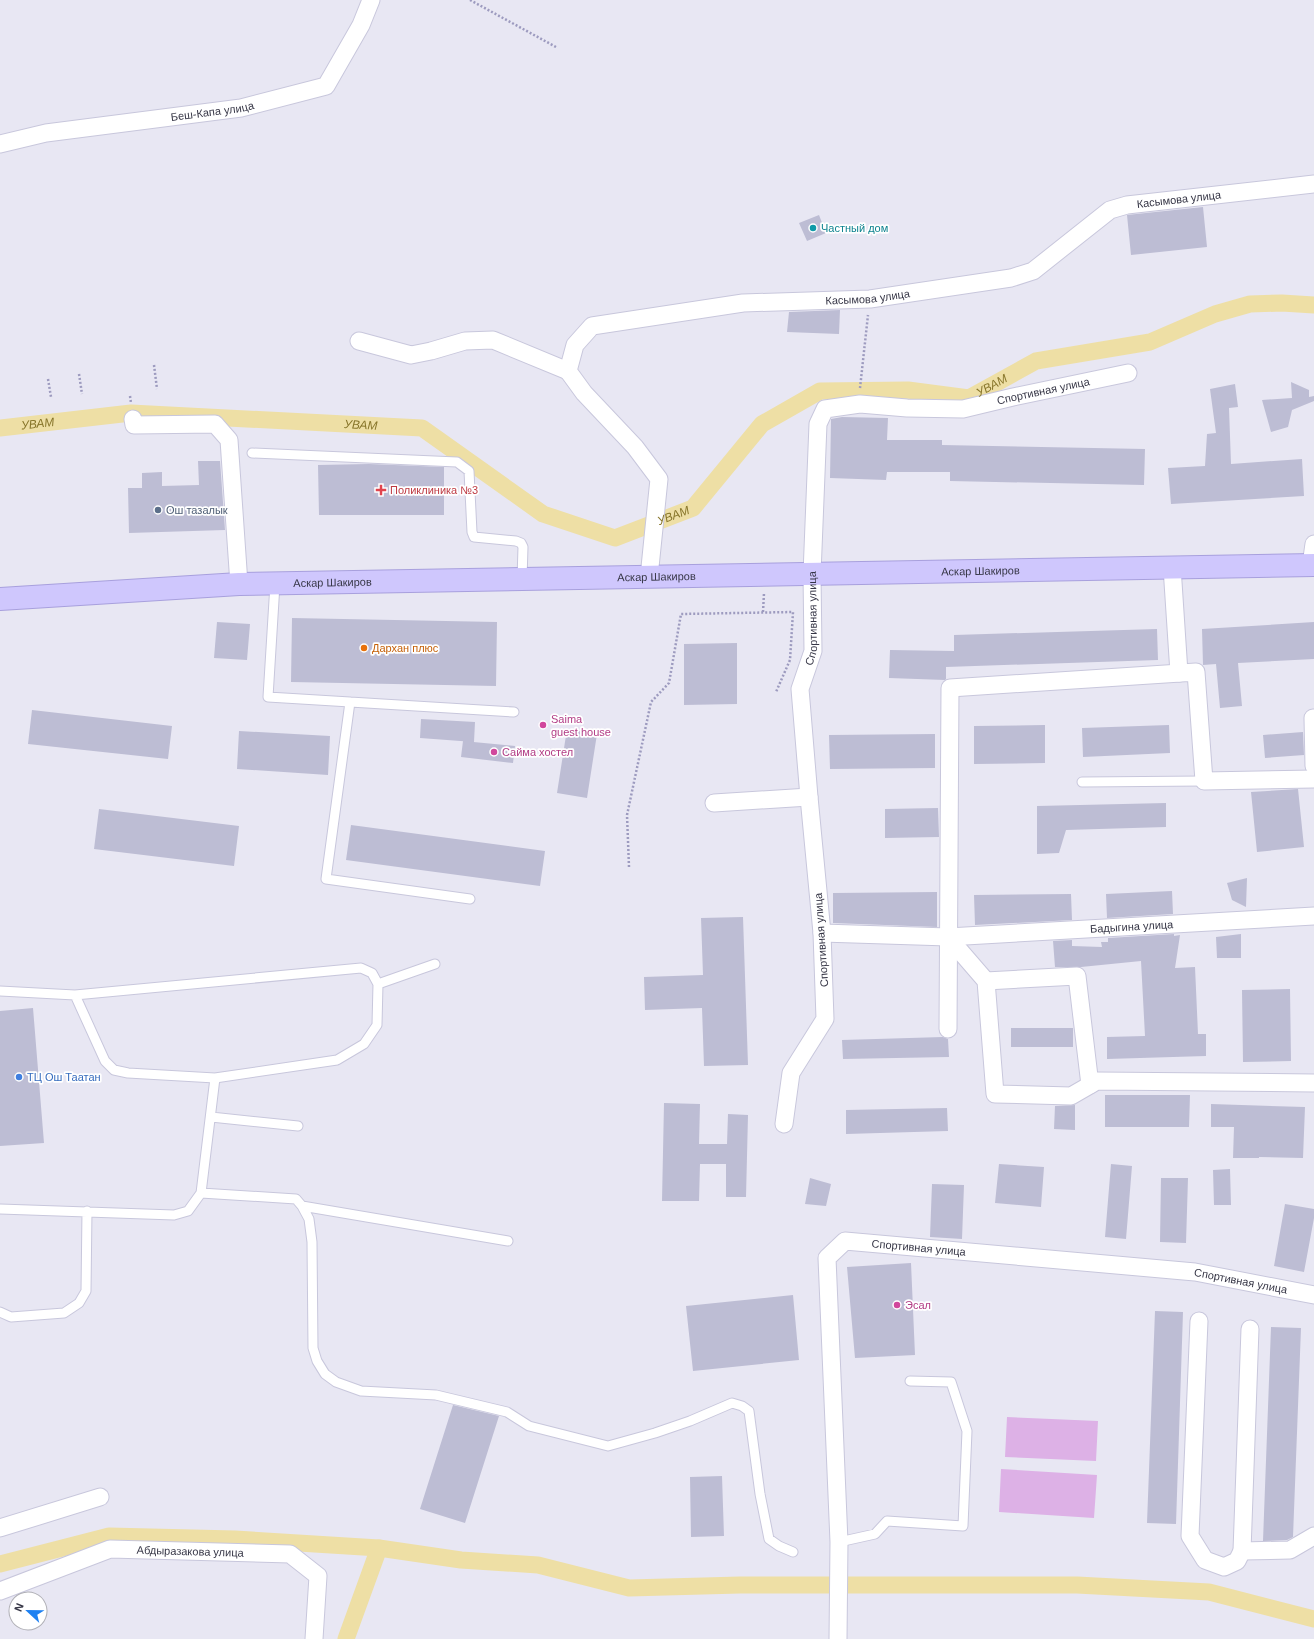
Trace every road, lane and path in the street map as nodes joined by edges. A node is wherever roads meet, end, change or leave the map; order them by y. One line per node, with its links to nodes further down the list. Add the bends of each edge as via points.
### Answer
1 (470, 0): 3 (path)
2 (367, 1): 4 (street, Беш-Капа улица, via 361,25 326,86 241,108 46,133)
3 (556, 47)
4 (0, 144)
5 (1314, 184): 6 (street, Касымова улица, via 1127,205 1110,210 1033,271 1011,278)
6 (870, 299): 9 (street, Касымова улица, via 743,303 592,326 575,345); 14 (path)
7 (359, 341): 9 (street, via 411,355 465,340 493,340)
8 (154, 365): 13 (path)
9 (568, 371): 22 (street, via 584,393 635,447 659,479)
10 (1128, 373): 21 (street, Спортивная улица, via 962,409 860,404 825,409 818,424)
11 (79, 374): 15 (path)
12 (48, 379): 16 (path)
13 (157, 389)
14 (860, 392)
15 (82, 394)
16 (51, 397)
17 (133, 419): 24 (street, via 134,425 214,424 229,440)
18 (252, 453): 23 (lane, via 457,462 468,471 474,536 521,543)
19 (1313, 558): 20 (main road, Аскар Шакиров)
20 (1172, 567): 21 (main road, Аскар Шакиров); 27 (street)
21 (812, 574): 22 (main road, Аскар Шакиров); 36 (street, Спортивная улица, via 813,651 800,689)
22 (649, 577): 23 (main road, Аскар Шакиров)
23 (522, 579): 25 (main road, Аскар Шакиров)
24 (239, 584): 25 (main road, Аскар Шакиров); 26 (main road, Аскар Шакиров)
25 (275, 584): 29 (lane, via 268,697)
26 (0, 599)
27 (1180, 673): 34 (street, via 1196,672); 42 (street, via 950,688)
28 (776, 692): 38 (path, via 790,660 793,612 681,614 669,683 651,702 627,815)
29 (350, 702): 30 (lane); 39 (lane, via 326,878)
30 (514, 712)
31 (1313, 718): 32 (street)
32 (1314, 766)
33 (1314, 779): 34 (street)
34 (1204, 781): 35 (lane)
35 (1082, 782)
36 (809, 797): 37 (street); 41 (street, Спортивная улица)
37 (714, 803)
38 (629, 867)
39 (470, 899)
40 (1314, 916): 42 (street, Бадыгина улица)
41 (822, 933): 42 (street, Бадыгина улица); 53 (street, Спортивная улица, via 826,1019 791,1073)
42 (948, 937): 44 (street); 48 (street)
43 (435, 964): 45 (lane)
44 (986, 981): 51 (street, via 1077,976); 51 (street, via 995,1094 1071,1096)
45 (378, 984): 47 (lane, via 372,972 361,968); 49 (lane, via 377,1025 364,1044 337,1060)
46 (0, 991): 47 (lane)
47 (75, 995): 49 (lane, via 105,1061 114,1070)
48 (948, 1029)
49 (216, 1078): 52 (lane)
50 (1314, 1083): 51 (street, via 1097,1081)
51 (1090, 1085)
52 (211, 1116): 54 (lane); 55 (lane)
53 (784, 1124)
54 (298, 1126)
55 (201, 1193): 56 (lane, via 296,1199); 58 (lane, via 188,1211 174,1215)
56 (302, 1206): 59 (lane); 70 (lane, via 309,1219 312,1242 313,1348 317,1361 330,1378 361,1391 436,1395 507,1412 529,1426 608,1446 690,1421 732,1402 749,1411 760,1494 769,1538)
57 (0, 1209): 58 (lane)
58 (87, 1212): 61 (lane, via 86,1290 79,1303 64,1313 11,1317)
59 (508, 1241)
60 (1314, 1295): 68 (street, Спортивная улица, via 1195,1272 846,1241 827,1258)
61 (0, 1312)
62 (1199, 1321): 69 (street, via 1190,1536 1205,1560 1224,1567 1237,1561)
63 (1250, 1329): 69 (street)
64 (910, 1381): 68 (lane, via 951,1382 967,1431 963,1526 887,1521 875,1534)
65 (100, 1497): 66 (street)
66 (0, 1528)
67 (1314, 1536): 69 (street, via 1290,1550)
68 (839, 1549): 73 (street)
69 (1242, 1551)
70 (793, 1552)
71 (0, 1591): 72 (street, Абдыразакова улица, via 110,1549 290,1554 318,1576)
72 (314, 1639)
73 (838, 1639)

